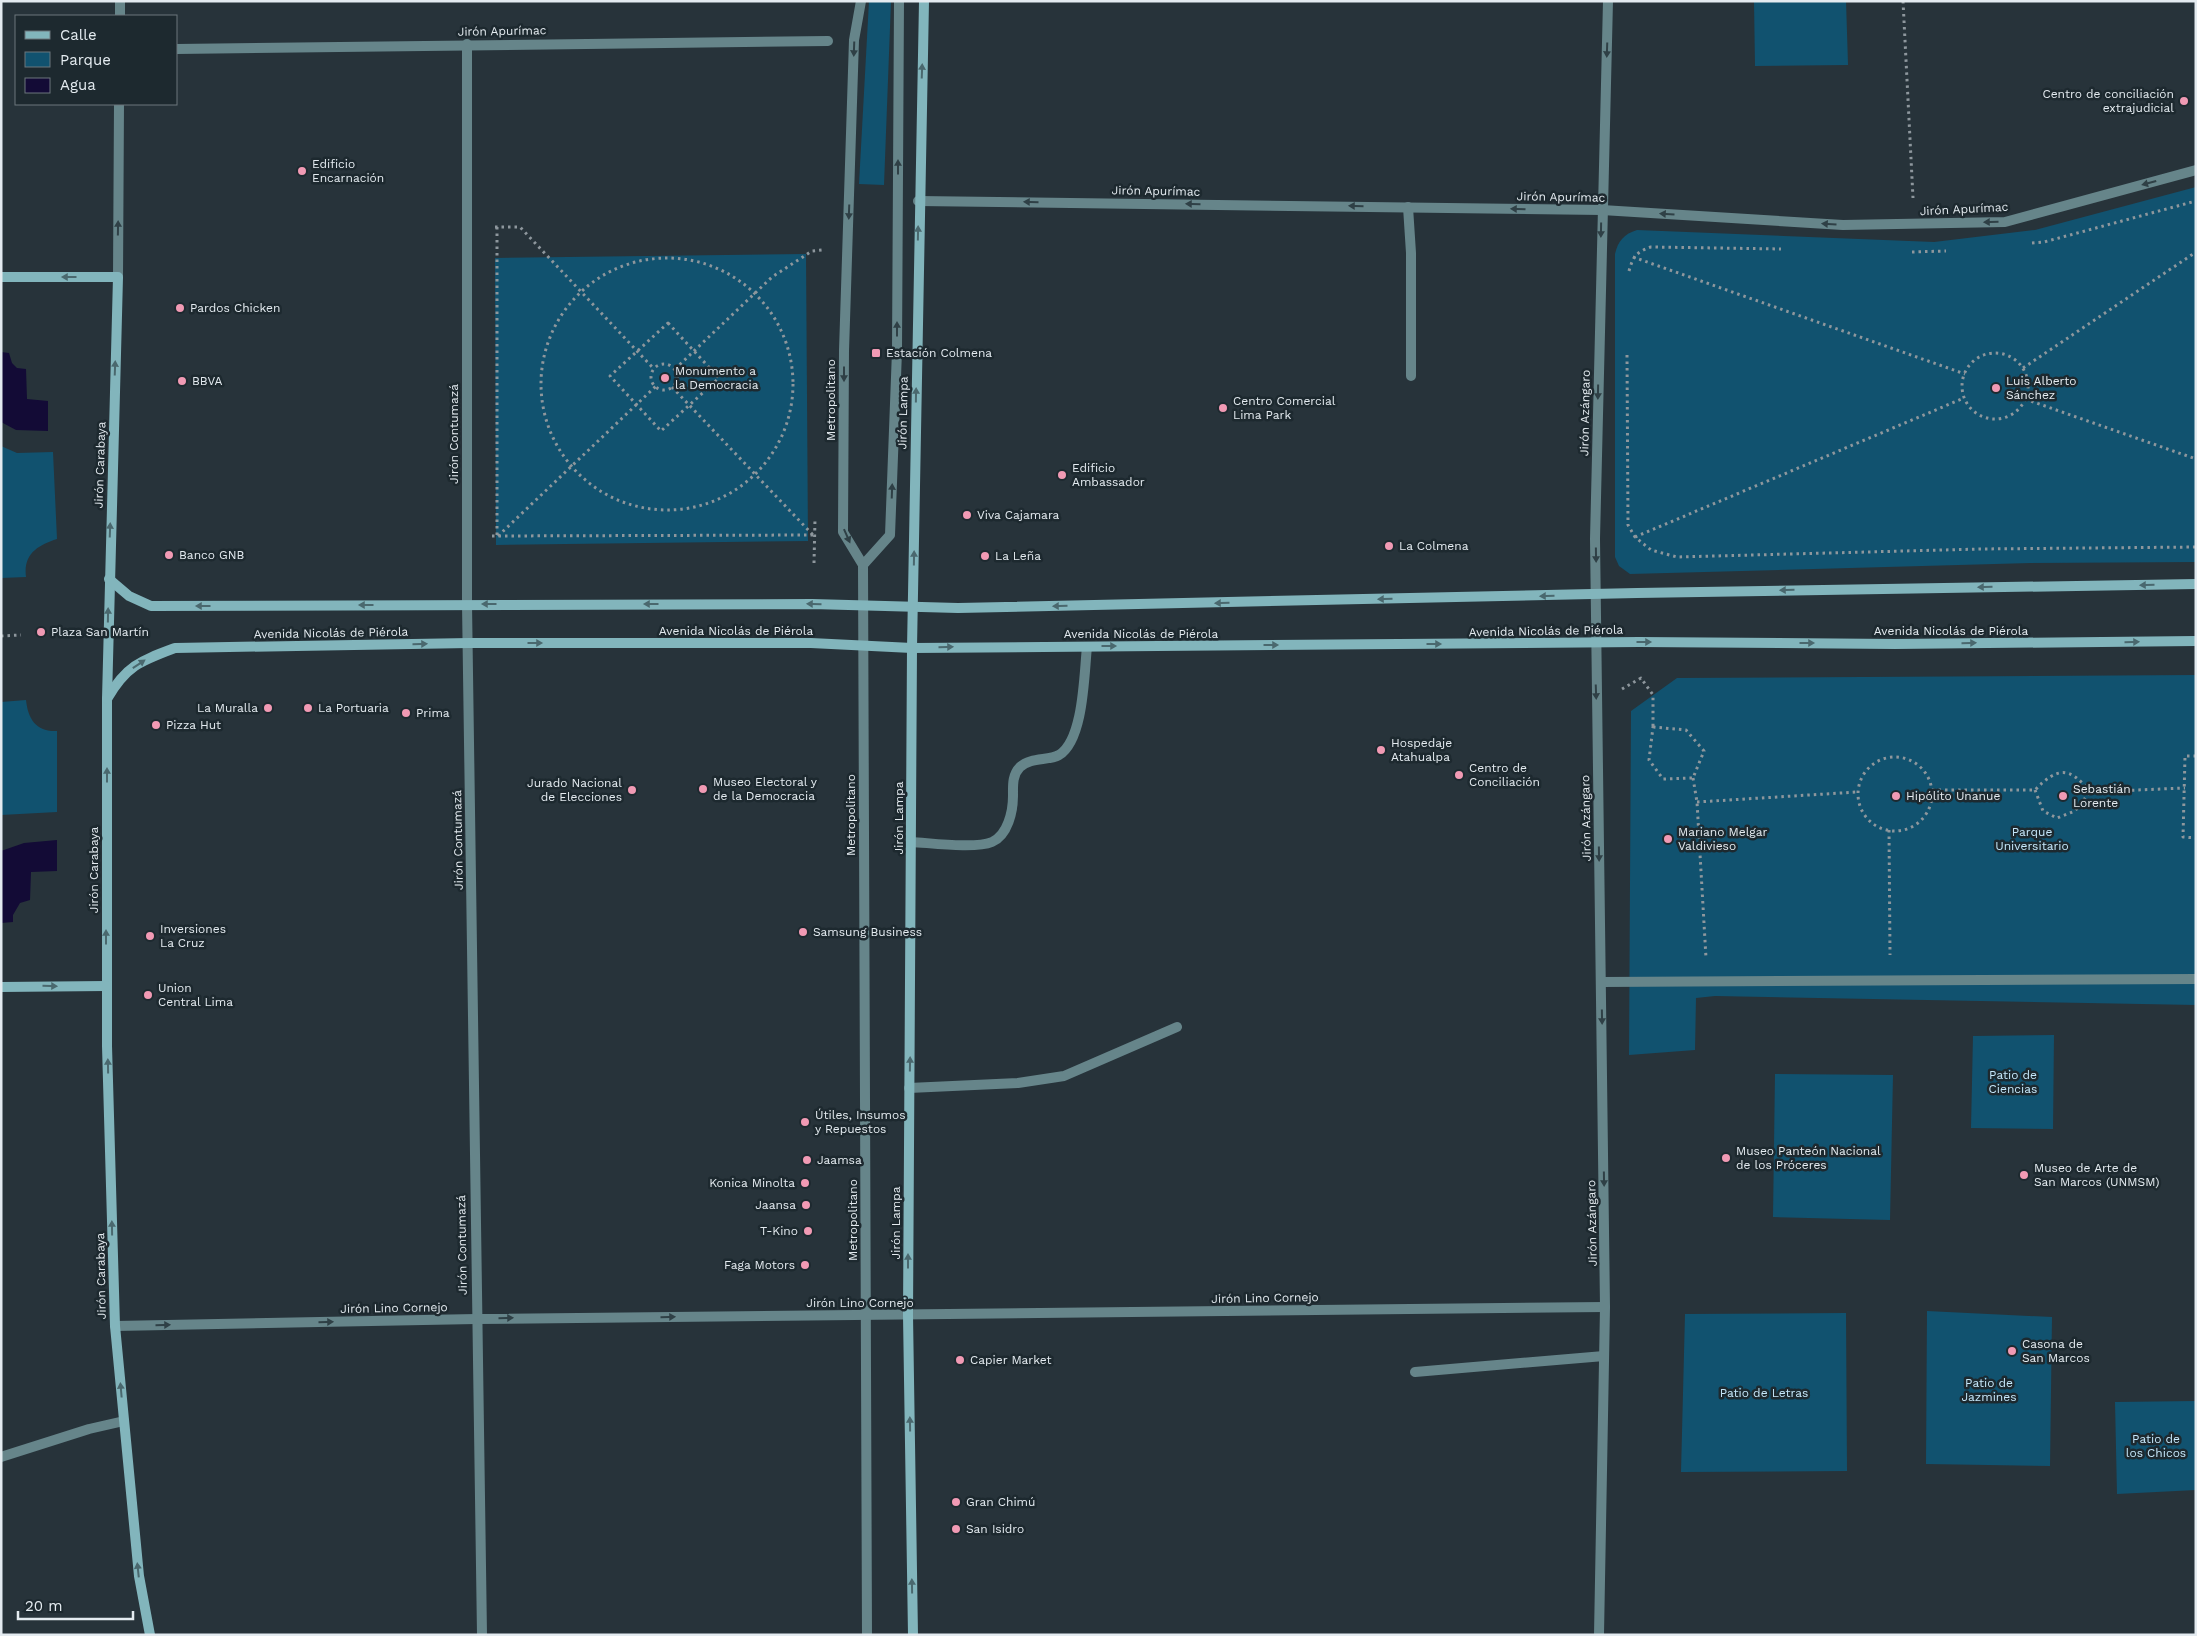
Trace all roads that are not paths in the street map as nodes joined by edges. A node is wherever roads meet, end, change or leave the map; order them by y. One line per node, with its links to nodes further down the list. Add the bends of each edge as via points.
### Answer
1 (120, 1): 6 (street)
2 (861, 1): 18 (street, Metropolitano, one-way to 18, via 854,40 844,351 843,532)
3 (899, 1): 18 (street, one-way to 3, via 890,535 897,351)
4 (924, 1): 12 (main road, Jirón Lampa, one-way to 4)
5 (1608, 1): 14 (street, Jirón Azángaro, one-way to 14)
6 (120, 15)
7 (828, 41): 8 (street, Jirón Apurímac)
8 (467, 44): 9 (street, Jirón Apurímac); 22 (street, Jirón Contumazá)
9 (178, 49)
10 (119, 105): 16 (street, Jirón Carabaya, one-way to 10)
11 (2196, 170): 14 (street, Jirón Apurímac, one-way to 14, via 2005,222 1844,225)
12 (918, 201): 13 (street, Jirón Apurímac, one-way to 12); 24 (main road, Jirón Lampa, one-way to 12)
13 (1408, 207): 14 (street, Jirón Apurímac, one-way to 13); 17 (street)
14 (1602, 210): 21 (street, Jirón Azángaro, one-way to 21)
15 (1, 277): 16 (main road, one-way to 15)
16 (118, 277): 19 (main road, Jirón Carabaya, one-way to 16)
17 (1412, 376)
18 (863, 565): 23 (street, Metropolitano)
19 (109, 579): 22 (main road, one-way to 19, via 151,606 129,596); 31 (main road, Jirón Carabaya, one-way to 19)
20 (2196, 584): 21 (main road, one-way to 21)
21 (1596, 594): 24 (main road, one-way to 24); 26 (street, Jirón Azángaro)
22 (467, 604): 23 (main road, one-way to 22); 27 (street, Jirón Contumazá)
23 (862, 605): 24 (main road); 28 (street, Metropolitano)
24 (912, 607): 30 (main road, Jirón Lampa)
25 (2196, 641): 26 (main road, Avenida Nicolás de Piérola, one-way to 25)
26 (1596, 643): 29 (main road, Avenida Nicolás de Piérola, one-way to 26); 34 (street, Jirón Azángaro, one-way to 34)
27 (468, 644): 28 (main road, Avenida Nicolás de Piérola, one-way to 28); 31 (main road, Avenida Nicolás de Piérola, one-way to 27, via 117,682 139,661 175,648); 42 (street, Jirón Contumazá)
28 (863, 645): 30 (main road, Avenida Nicolás de Piérola); 40 (street, Metropolitano)
29 (1087, 647): 30 (main road, Avenida Nicolás de Piérola, one-way to 29); 32 (street, via 1080,711 1073,739 1058,756 1019,767 1013,779 1012,809 999,837 991,842 962,845)
30 (912, 648): 32 (main road, Jirón Lampa)
31 (107, 699): 35 (main road, Jirón Carabaya, one-way to 31)
32 (912, 842): 38 (main road, Jirón Lampa, one-way to 32)
33 (2196, 979): 34 (street)
34 (1602, 982): 39 (street, Jirón Azángaro, one-way to 39)
35 (106, 986): 36 (main road, one-way to 35); 43 (main road, Jirón Carabaya, one-way to 35)
36 (1, 987)
37 (1176, 1027): 38 (street, via 1064,1076 1018,1083)
38 (909, 1088): 41 (main road, Jirón Lampa, one-way to 38)
39 (1605, 1307): 41 (street, Jirón Lino Cornejo); 44 (street, Jirón Azángaro)
40 (866, 1315): 41 (street, Jirón Lino Cornejo); 42 (street, Jirón Lino Cornejo, one-way to 40); 50 (street, Metropolitano)
41 (908, 1315): 51 (main road, Jirón Lampa, one-way to 41)
42 (476, 1319): 43 (street, Jirón Lino Cornejo, one-way to 42); 49 (street, Jirón Contumazá)
43 (114, 1326): 46 (main road, Jirón Carabaya, one-way to 43)
44 (1604, 1356): 45 (street); 52 (street, Jirón Azángaro)
45 (1415, 1372)
46 (124, 1421): 47 (street); 48 (main road, Jirón Carabaya, one-way to 46, via 139,1576)
47 (1, 1457)
48 (150, 1635)
49 (482, 1635)
50 (867, 1635)
51 (913, 1635)
52 (1599, 1635)

